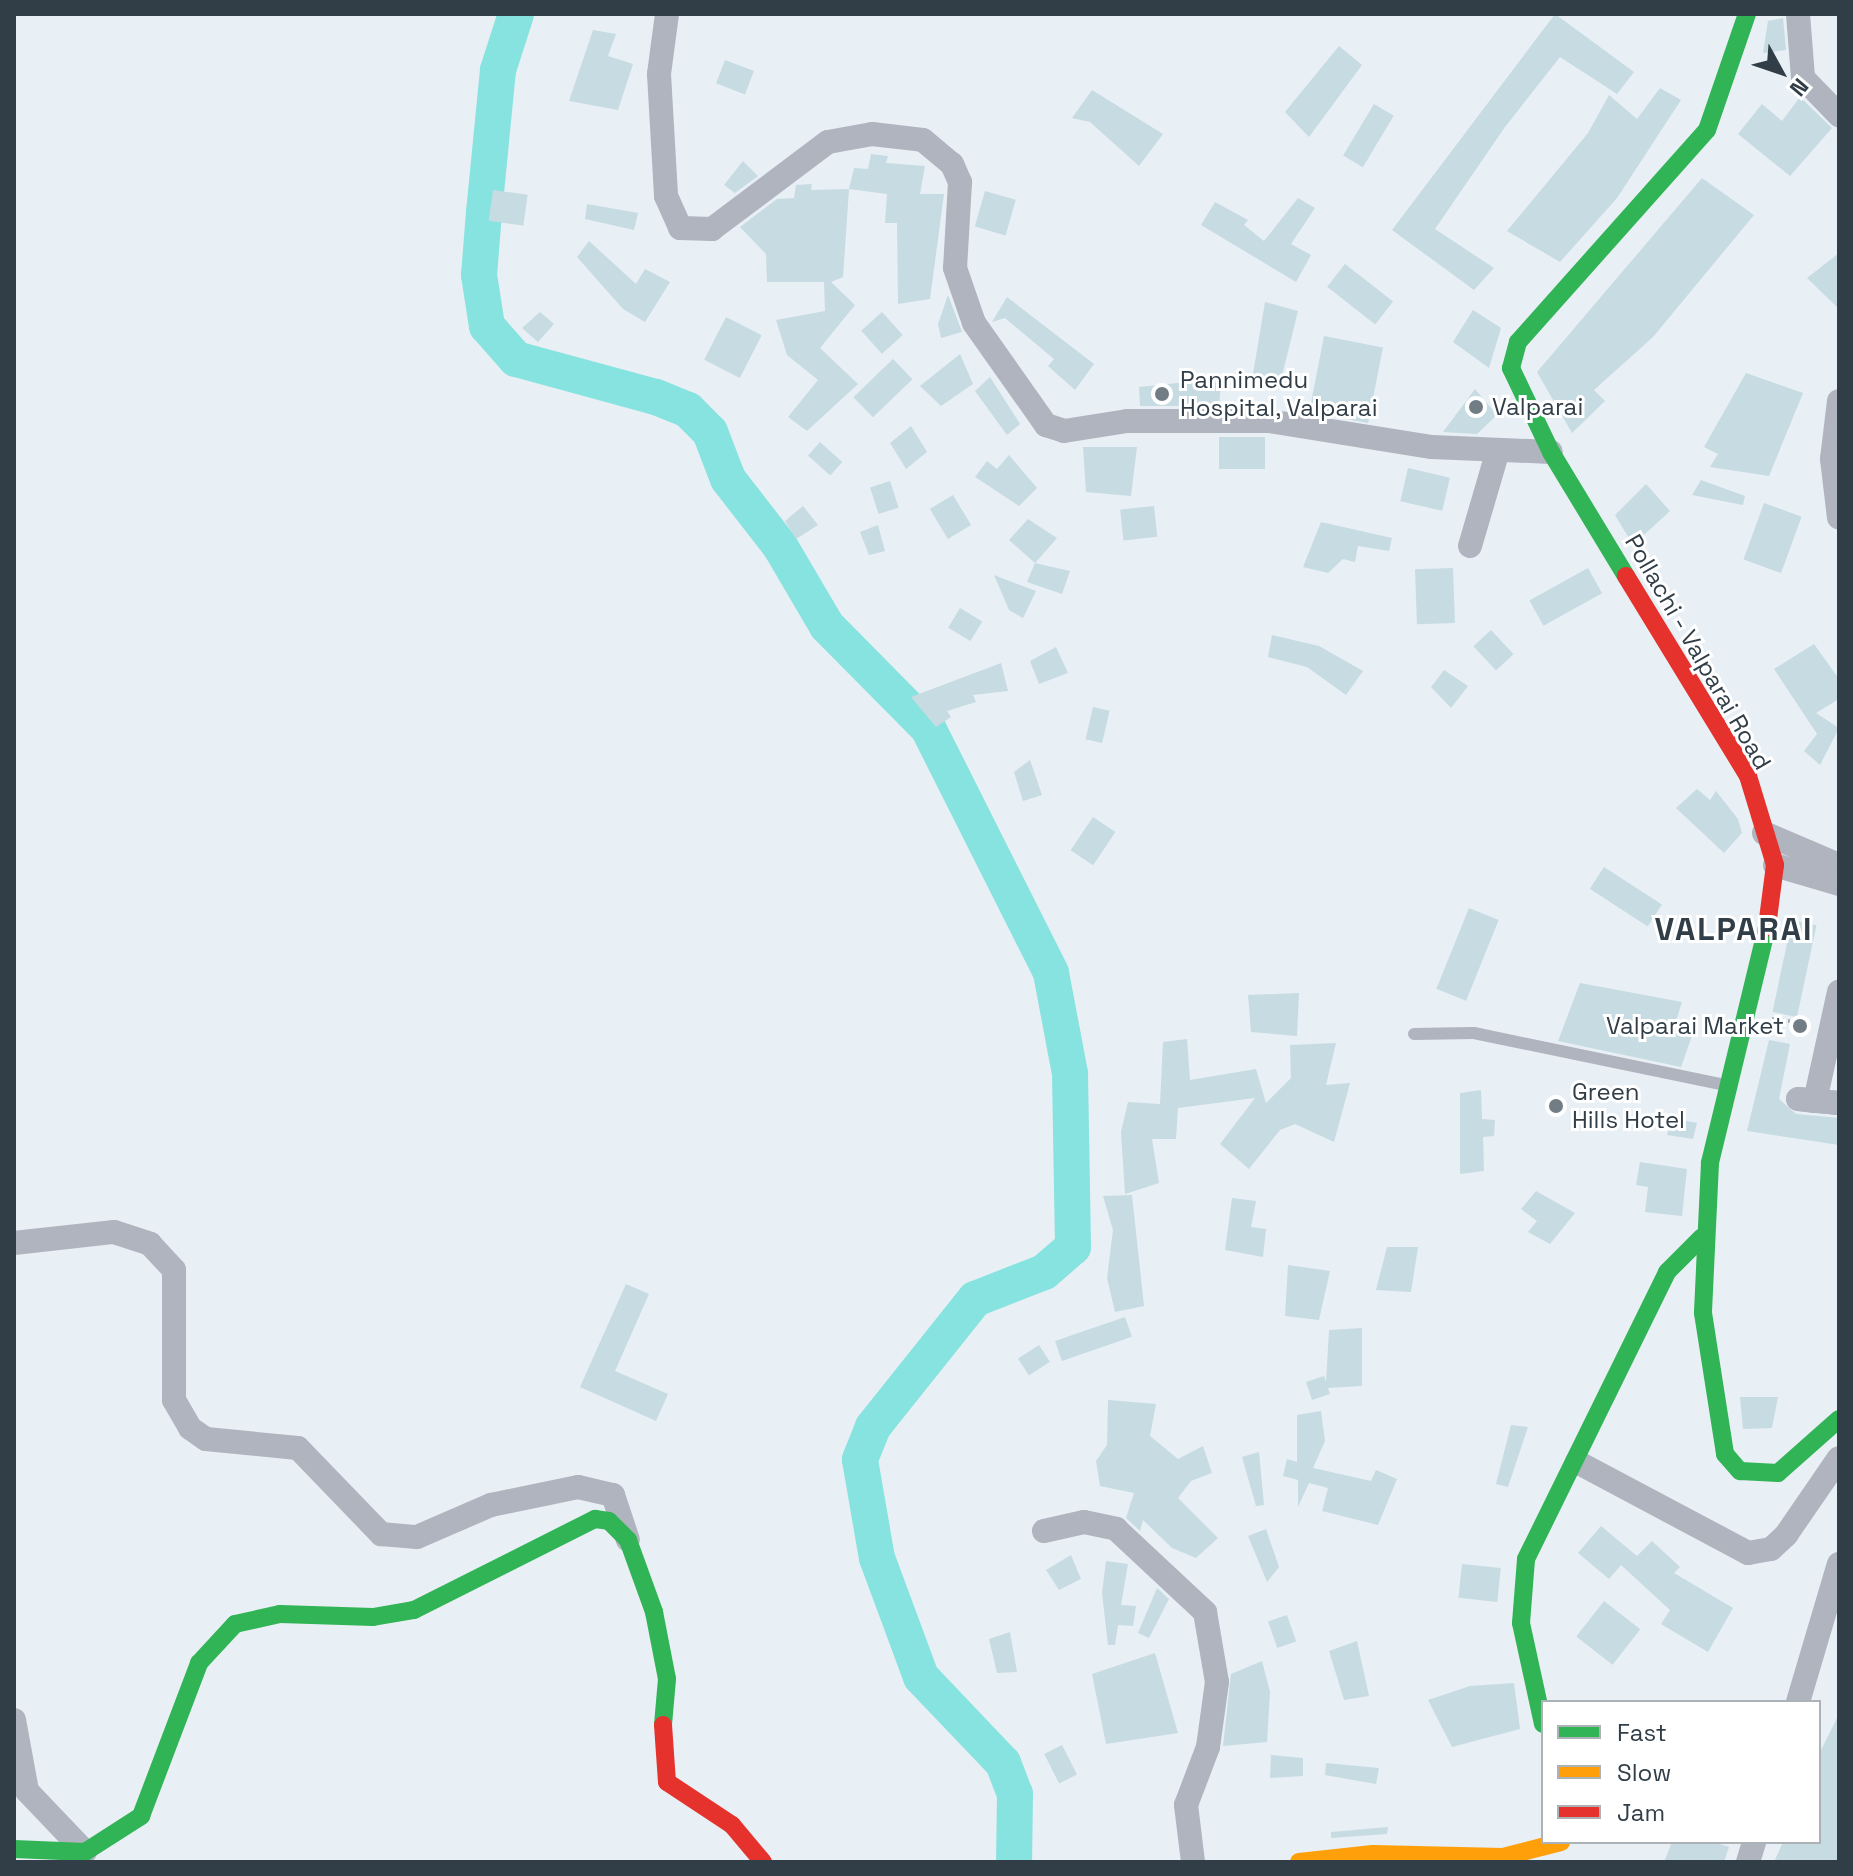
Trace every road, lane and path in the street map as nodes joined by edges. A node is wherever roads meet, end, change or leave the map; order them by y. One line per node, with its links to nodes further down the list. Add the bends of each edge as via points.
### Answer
1 (667, 14): 6 (street, via 659,74 666,196 680,228 712,229 828,142 872,134 923,140 952,164 960,182 955,268 974,323 1046,425 1064,431 1127,421 1269,421 1361,438)
2 (1747, 14): 7 (street, Pollachi - Valparai Road, via 1707,130 1518,342 1511,368)
3 (1798, 14): 4 (street, via 1803,78)
4 (1839, 115)
5 (1839, 401): 8 (street, via 1832,459)
6 (1498, 450): 7 (street); 9 (street)
7 (1551, 452): 10 (street, Pollachi - Valparai Road, via 1748,776)
8 (1839, 518)
9 (1470, 546)
10 (1764, 833): 11 (street, Pollachi - Valparai Road); 12 (street)
11 (1775, 865): 13 (street); 15 (street, Pollachi - Valparai Road)
12 (1839, 865)
13 (1839, 884)
14 (1839, 992): 16 (street)
15 (1746, 1015): 16 (path); 18 (street, Pollachi - Valparai Road)
16 (1831, 1027): 19 (street)
17 (1414, 1034): 18 (lane, via 1474,1033)
18 (1729, 1086): 20 (street, Pollachi - Valparai Road)
19 (1815, 1101)
20 (1702, 1237): 22 (street, Pollachi - Valparai Road, via 1703,1313 1725,1454 1740,1471 1778,1473); 24 (street, via 1667,1272)
21 (14, 1243): 26 (street, via 114,1232 150,1244 174,1270 174,1400 190,1428 206,1439 298,1448 381,1534 417,1537 491,1505 578,1487 613,1495 623,1505)
22 (1839, 1419)
23 (1839, 1458): 24 (street, via 1786,1535 1771,1549 1748,1553)
24 (1577, 1462): 29 (street, via 1536,1535 1521,1591)
25 (1044, 1531): 35 (street, via 1084,1522 1116,1529 1205,1612 1217,1682 1208,1747 1186,1805)
26 (628, 1540): 33 (street, via 609,1521 595,1519 414,1610 373,1617 280,1614 235,1624 199,1663 141,1816); 34 (street, via 663,1647 667,1782 732,1825)
27 (1839, 1564): 28 (street)
28 (1799, 1700)
29 (1541, 1712)
30 (14, 1720): 33 (street, via 27,1791)
31 (1553, 1844): 36 (street, via 1503,1857 1373,1854)
32 (14, 1849): 33 (street)
33 (85, 1852)
34 (763, 1862)
35 (1193, 1862)
36 (1299, 1862)

